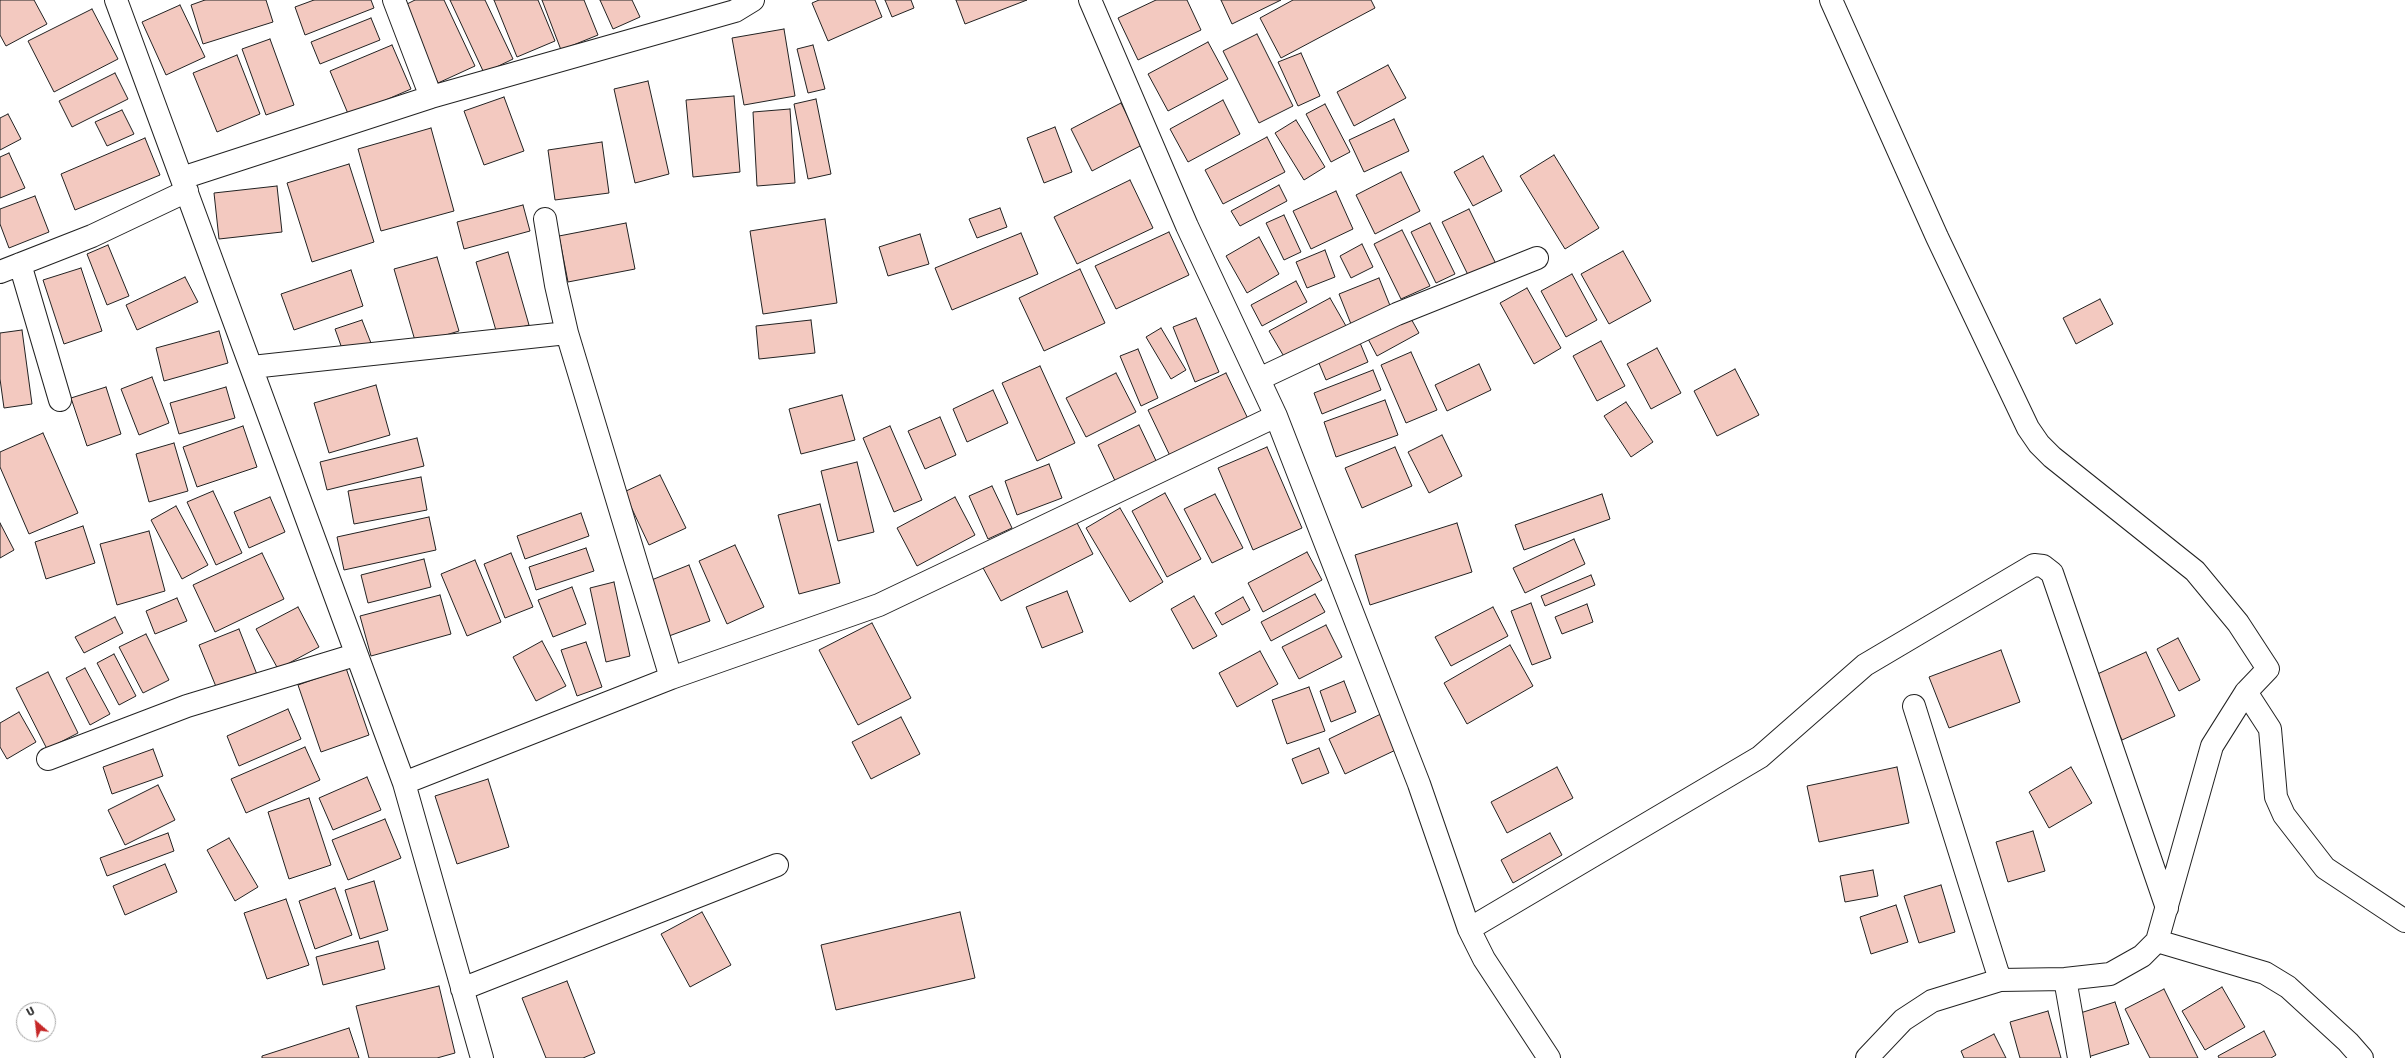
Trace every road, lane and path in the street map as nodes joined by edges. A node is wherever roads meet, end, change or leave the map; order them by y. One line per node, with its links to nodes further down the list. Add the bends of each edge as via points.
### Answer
1 (116, 0): 7 (street)
2 (394, 0): 6 (street)
3 (753, 0): 6 (street, via 735,11)
4 (1090, 0): 14 (street, via 1187,226)
5 (1831, 0): 19 (street, via 1937,237 2032,434 2052,457 2195,571 2238,623 2268,669)
6 (431, 97): 7 (street)
7 (185, 184): 10 (street, via 92,236); 13 (street)
8 (545, 219): 12 (street)
9 (1537, 258): 14 (street, via 1397,314)
10 (20, 264): 11 (street); 15 (street)
11 (0, 272)
12 (567, 333): 13 (street); 18 (street)
13 (252, 367): 17 (street, via 348,628)
14 (1259, 379): 16 (street)
15 (60, 400)
16 (1276, 416): 18 (street, via 879,605); 26 (street, via 1420,784)
17 (355, 654): 21 (street, via 187,706); 22 (street)
18 (672, 678): 22 (street)
19 (2246, 692): 24 (street, via 2212,746); 25 (street, via 2270,729 2276,797 2284,815 2325,868)
20 (1914, 706): 29 (street)
21 (48, 759)
22 (404, 783): 30 (street)
23 (777, 865): 30 (street)
24 (2167, 908): 26 (street, via 2052,573 2042,566 2034,565 1865,665 1760,757); 27 (street)
25 (2405, 921)
26 (1469, 929): 32 (street, via 1488,965)
27 (2157, 941): 28 (street, via 2142,956 2115,971 2091,977); 35 (street, via 2265,973 2288,987)
28 (2065, 979): 29 (street); 34 (street)
29 (2000, 980): 33 (street, via 1932,1001 1903,1020)
30 (462, 989): 31 (street)
31 (482, 1058)
32 (1549, 1058)
33 (1868, 1058)
34 (2078, 1058)
35 (2362, 1058)

